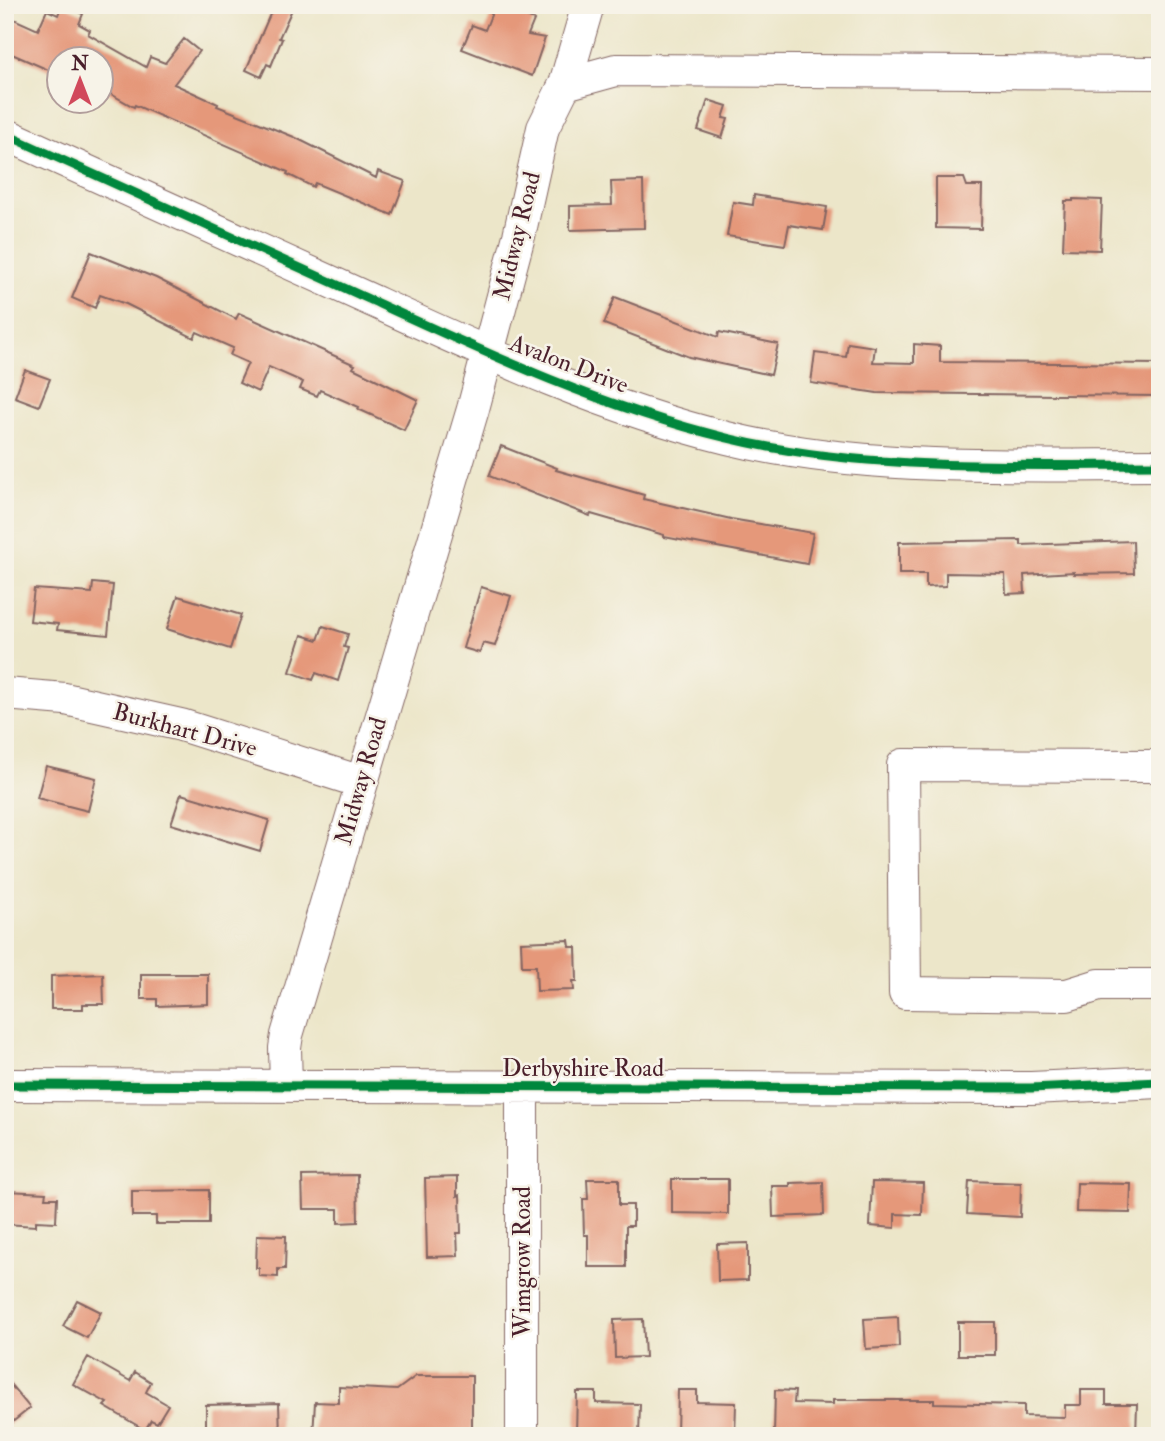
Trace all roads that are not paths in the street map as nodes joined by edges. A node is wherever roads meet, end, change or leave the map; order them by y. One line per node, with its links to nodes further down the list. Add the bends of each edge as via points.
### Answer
1 (588, 5): 3 (street, Midway Road)
2 (1160, 73): 3 (street, via 616,70)
3 (565, 84): 5 (street, Midway Road, via 544,128)
4 (5, 134): 5 (street, Avalon Drive)
5 (486, 353): 6 (street, Avalon Drive, via 653,418 785,450 911,462); 9 (street, Midway Road)
6 (1160, 465)
7 (5, 694): 9 (street, Burkhart Drive, via 65,699 181,725)
8 (1160, 766): 10 (street, via 903,765 905,993 1068,995 1099,985)
9 (361, 782): 13 (street, Midway Road, via 287,1035)
10 (1160, 985)
11 (1160, 1082): 14 (street, Derbyshire Road, via 1031,1088)
12 (5, 1085): 13 (street, Derbyshire Road)
13 (286, 1086): 14 (street, Derbyshire Road)
14 (522, 1088): 15 (street, Wimgrow Road)
15 (522, 1436)

